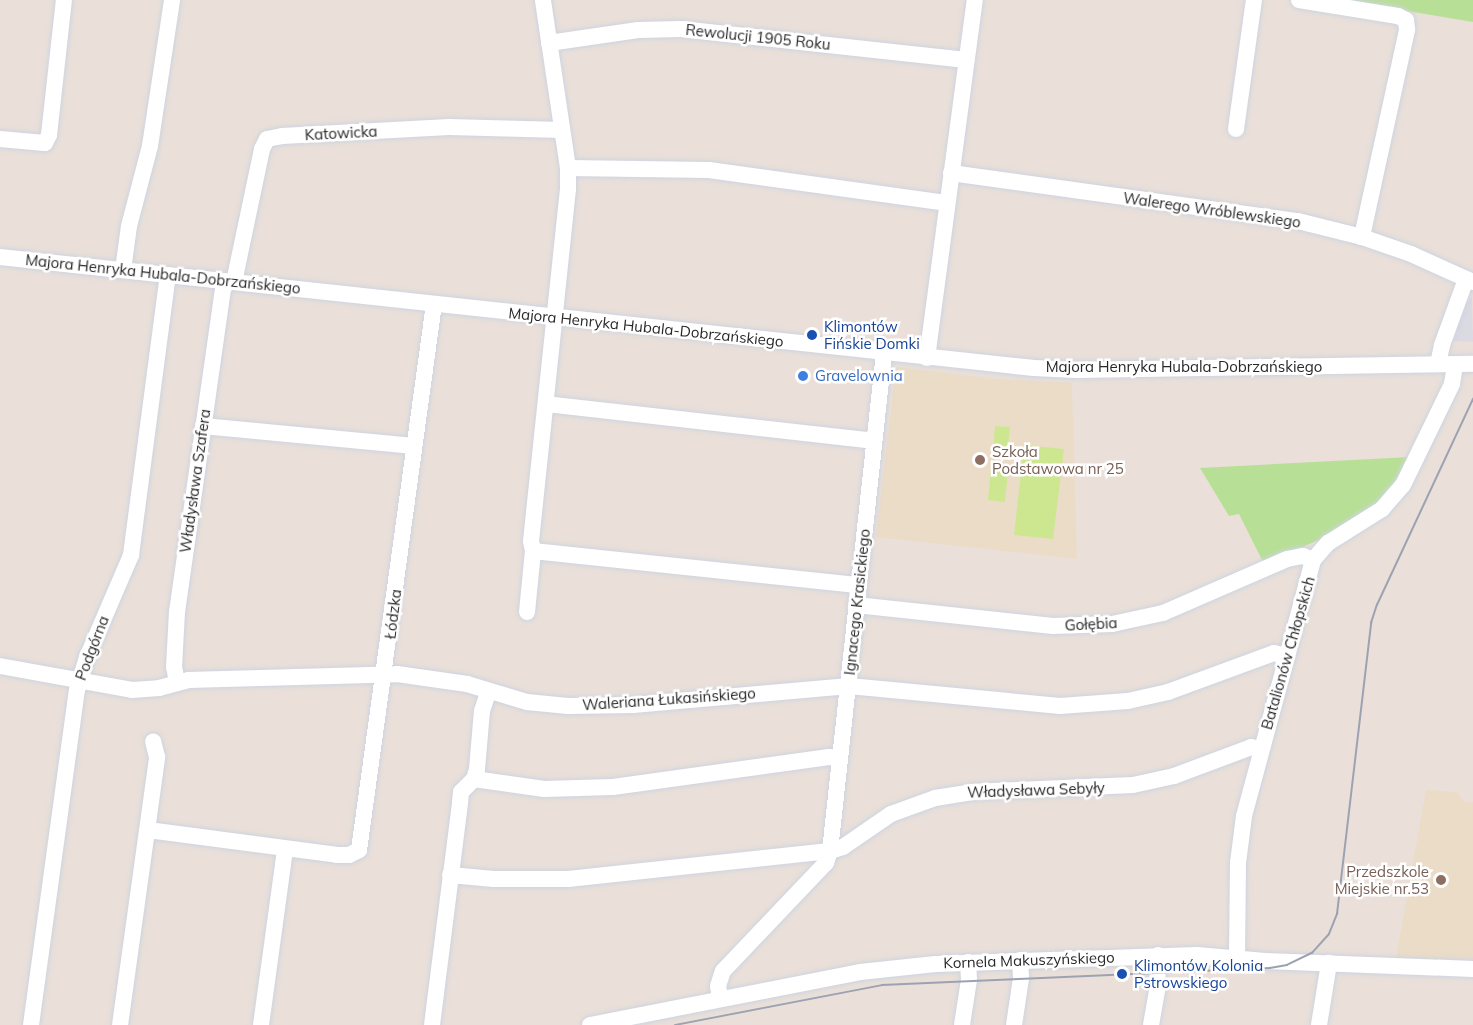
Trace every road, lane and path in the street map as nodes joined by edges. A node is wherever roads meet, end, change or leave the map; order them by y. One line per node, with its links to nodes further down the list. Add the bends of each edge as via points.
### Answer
1 (64, 0): 11 (street, via 49,135 45,143)
2 (172, 0): 17 (street, via 150,146 129,226)
3 (543, 0): 7 (street)
4 (975, 0): 8 (street)
5 (1254, 0): 9 (street)
6 (1299, 0): 15 (street, via 1398,15 1406,20)
7 (549, 43): 8 (street, Rewolucji 1905 Roku, via 638,30 681,29); 10 (street)
8 (966, 60): 13 (street)
9 (1236, 129)
10 (562, 130): 12 (street); 20 (street, Katowicka, via 449,128 267,139)
11 (0, 139)
12 (568, 168): 14 (street, via 709,170); 22 (street)
13 (951, 173): 14 (street); 15 (street, Walerego Wróblewskiego, via 1298,221)
14 (946, 203): 24 (street)
15 (1362, 237): 19 (street, Walerego Wróblewskiego)
16 (0, 256): 17 (street, Majora Henryka Hubala-Dobrzańskiego)
17 (123, 270): 18 (street, Majora Henryka Hubala-Dobrzańskiego)
18 (168, 275): 20 (street, Majora Henryka Hubala-Dobrzańskiego); 39 (street, Podgórna, via 131,555)
19 (1469, 280): 25 (street, Walerego Wróblewskiego, via 1442,345)
20 (229, 281): 21 (street, Majora Henryka Hubala-Dobrzańskiego); 28 (street, Władysława Szafera)
21 (434, 304): 22 (street, Majora Henryka Hubala-Dobrzańskiego); 30 (street, Łódzka)
22 (555, 316): 23 (street, Majora Henryka Hubala-Dobrzańskiego); 27 (street)
23 (884, 353): 24 (street, Majora Henryka Hubala-Dobrzańskiego); 29 (street, Ignacego Krasickiego)
24 (927, 358): 25 (street, Majora Henryka Hubala-Dobrzańskiego, via 1077,370)
25 (1447, 364): 26 (street, Majora Henryka Hubala-Dobrzańskiego); 32 (street, Batalionów Chłopskich, via 1452,384 1398,492 1382,510 1328,543)
26 (1473, 364)
27 (546, 404): 29 (street); 31 (street)
28 (203, 426): 30 (street); 40 (street, Władysława Szafera, via 177,612)
29 (874, 441): 33 (street, Ignacego Krasickiego)
30 (414, 446): 38 (street, Łódzka)
31 (533, 551): 33 (street); 35 (street)
32 (1313, 560): 34 (street, Gołębia, via 1303,556 1287,560 1163,613 1112,624 1053,626); 36 (street, Batalionów Chłopskich)
33 (859, 585): 34 (street, Ignacego Krasickiego)
34 (856, 605): 41 (street, Ignacego Krasickiego)
35 (527, 612)
36 (1287, 656): 41 (street, Waleriana Łukasińskiego, via 1274,653 1168,692 1089,706); 44 (street, Batalionów Chłopskich)
37 (0, 666): 39 (street, Waleriana Łukasińskiego)
38 (385, 675): 40 (street, Waleriana Łukasińskiego); 42 (street, Waleriana Łukasińskiego, via 442,680); 48 (street, Łódzka, via 359,850 343,855)
39 (79, 682): 40 (street, Waleriana Łukasińskiego, via 132,690); 58 (street, Podgórna)
40 (177, 682)
41 (849, 686): 42 (street, Waleriana Łukasińskiego, via 633,705 548,704); 45 (street, Ignacego Krasickiego)
42 (488, 692): 46 (street)
43 (153, 741): 47 (street, via 157,757)
44 (1260, 749): 49 (street, Władysława Sebyły, via 1251,747 1174,776 1134,785 971,792 935,798 891,814 843,847); 52 (street, Batalionów Chłopskich, via 1238,863)
45 (840, 758): 46 (street, via 613,787 544,789); 49 (street, Ignacego Krasickiego)
46 (474, 779): 50 (street, via 461,792)
47 (148, 830): 48 (street, Łódzka); 59 (street)
48 (285, 849): 60 (street)
49 (830, 851): 50 (street, via 568,879); 57 (street, via 826,863 723,971 718,986)
50 (450, 875): 61 (street)
51 (1158, 955): 52 (street, Kornela Makuszyńskiego); 53 (street, Kornela Makuszyńskiego); 65 (street)
52 (1237, 958): 55 (street, Kornela Makuszyńskiego)
53 (1020, 960): 54 (street, Kornela Makuszyńskiego); 64 (street)
54 (968, 962): 57 (street, Kornela Makuszyńskiego, via 882,968); 63 (street)
55 (1329, 963): 56 (street, Kornela Makuszyńskiego); 66 (street)
56 (1473, 969)
57 (720, 999): 62 (street, Kornela Makuszyńskiego)
58 (31, 1025)
59 (120, 1025)
60 (261, 1025)
61 (432, 1025)
62 (590, 1025)
63 (962, 1025)
64 (1014, 1025)
65 (1151, 1025)
66 (1319, 1025)

